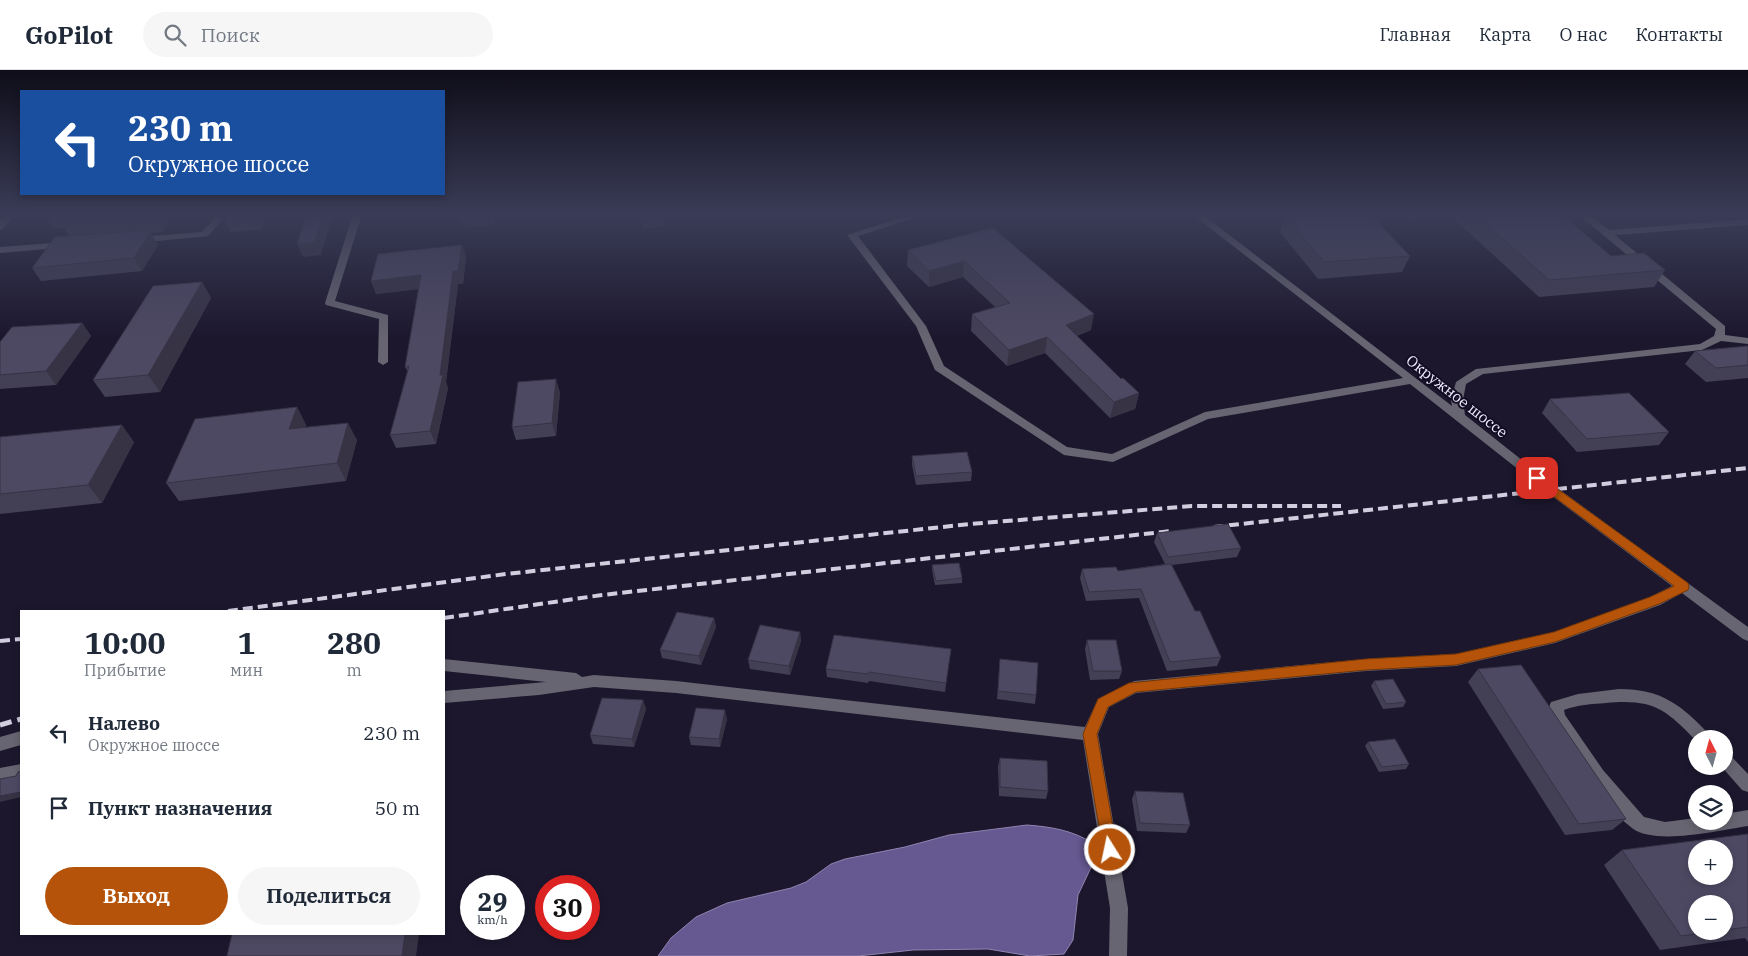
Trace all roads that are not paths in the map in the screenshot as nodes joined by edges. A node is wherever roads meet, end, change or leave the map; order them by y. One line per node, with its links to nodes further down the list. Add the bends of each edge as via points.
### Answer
1 (345, 255): 7 (street, via 330,303 384,317)
2 (867, 255): 8 (street, via 921,326 939,368 1064,451 1113,458 1205,416)
3 (1250, 255): 8 (street, Окружное шоссе)
4 (1635, 255): 5 (street, via 1721,328)
5 (1719, 338): 6 (street); 9 (street, via 1702,347 1480,371 1461,382 1457,400)
6 (1748, 341)
7 (383, 362)
8 (1412, 380): 9 (street, Окружное шоссе)
9 (1460, 416): 10 (street, Окружное шоссе, via 1552,490)
10 (1683, 587): 11 (street, Окружное шоссе); 16 (street, via 1655,601 1555,637 1456,660 1366,664 1134,686 1103,703)
11 (1748, 635)
12 (445, 665): 13 (street)
13 (594, 681): 14 (street); 16 (street, via 676,687)
14 (445, 697)
15 (1694, 730): 23 (street, via 1665,703 1645,695 1585,699 1556,707 1558,717 1597,775 1639,824 1665,830)
16 (1090, 734): 24 (street, via 1119,908)
17 (20, 738): 18 (street)
18 (1, 745)
19 (1733, 769): 22 (street)
20 (20, 771): 21 (street)
21 (0, 775)
22 (1748, 785)
23 (1748, 818)
24 (1118, 956)

